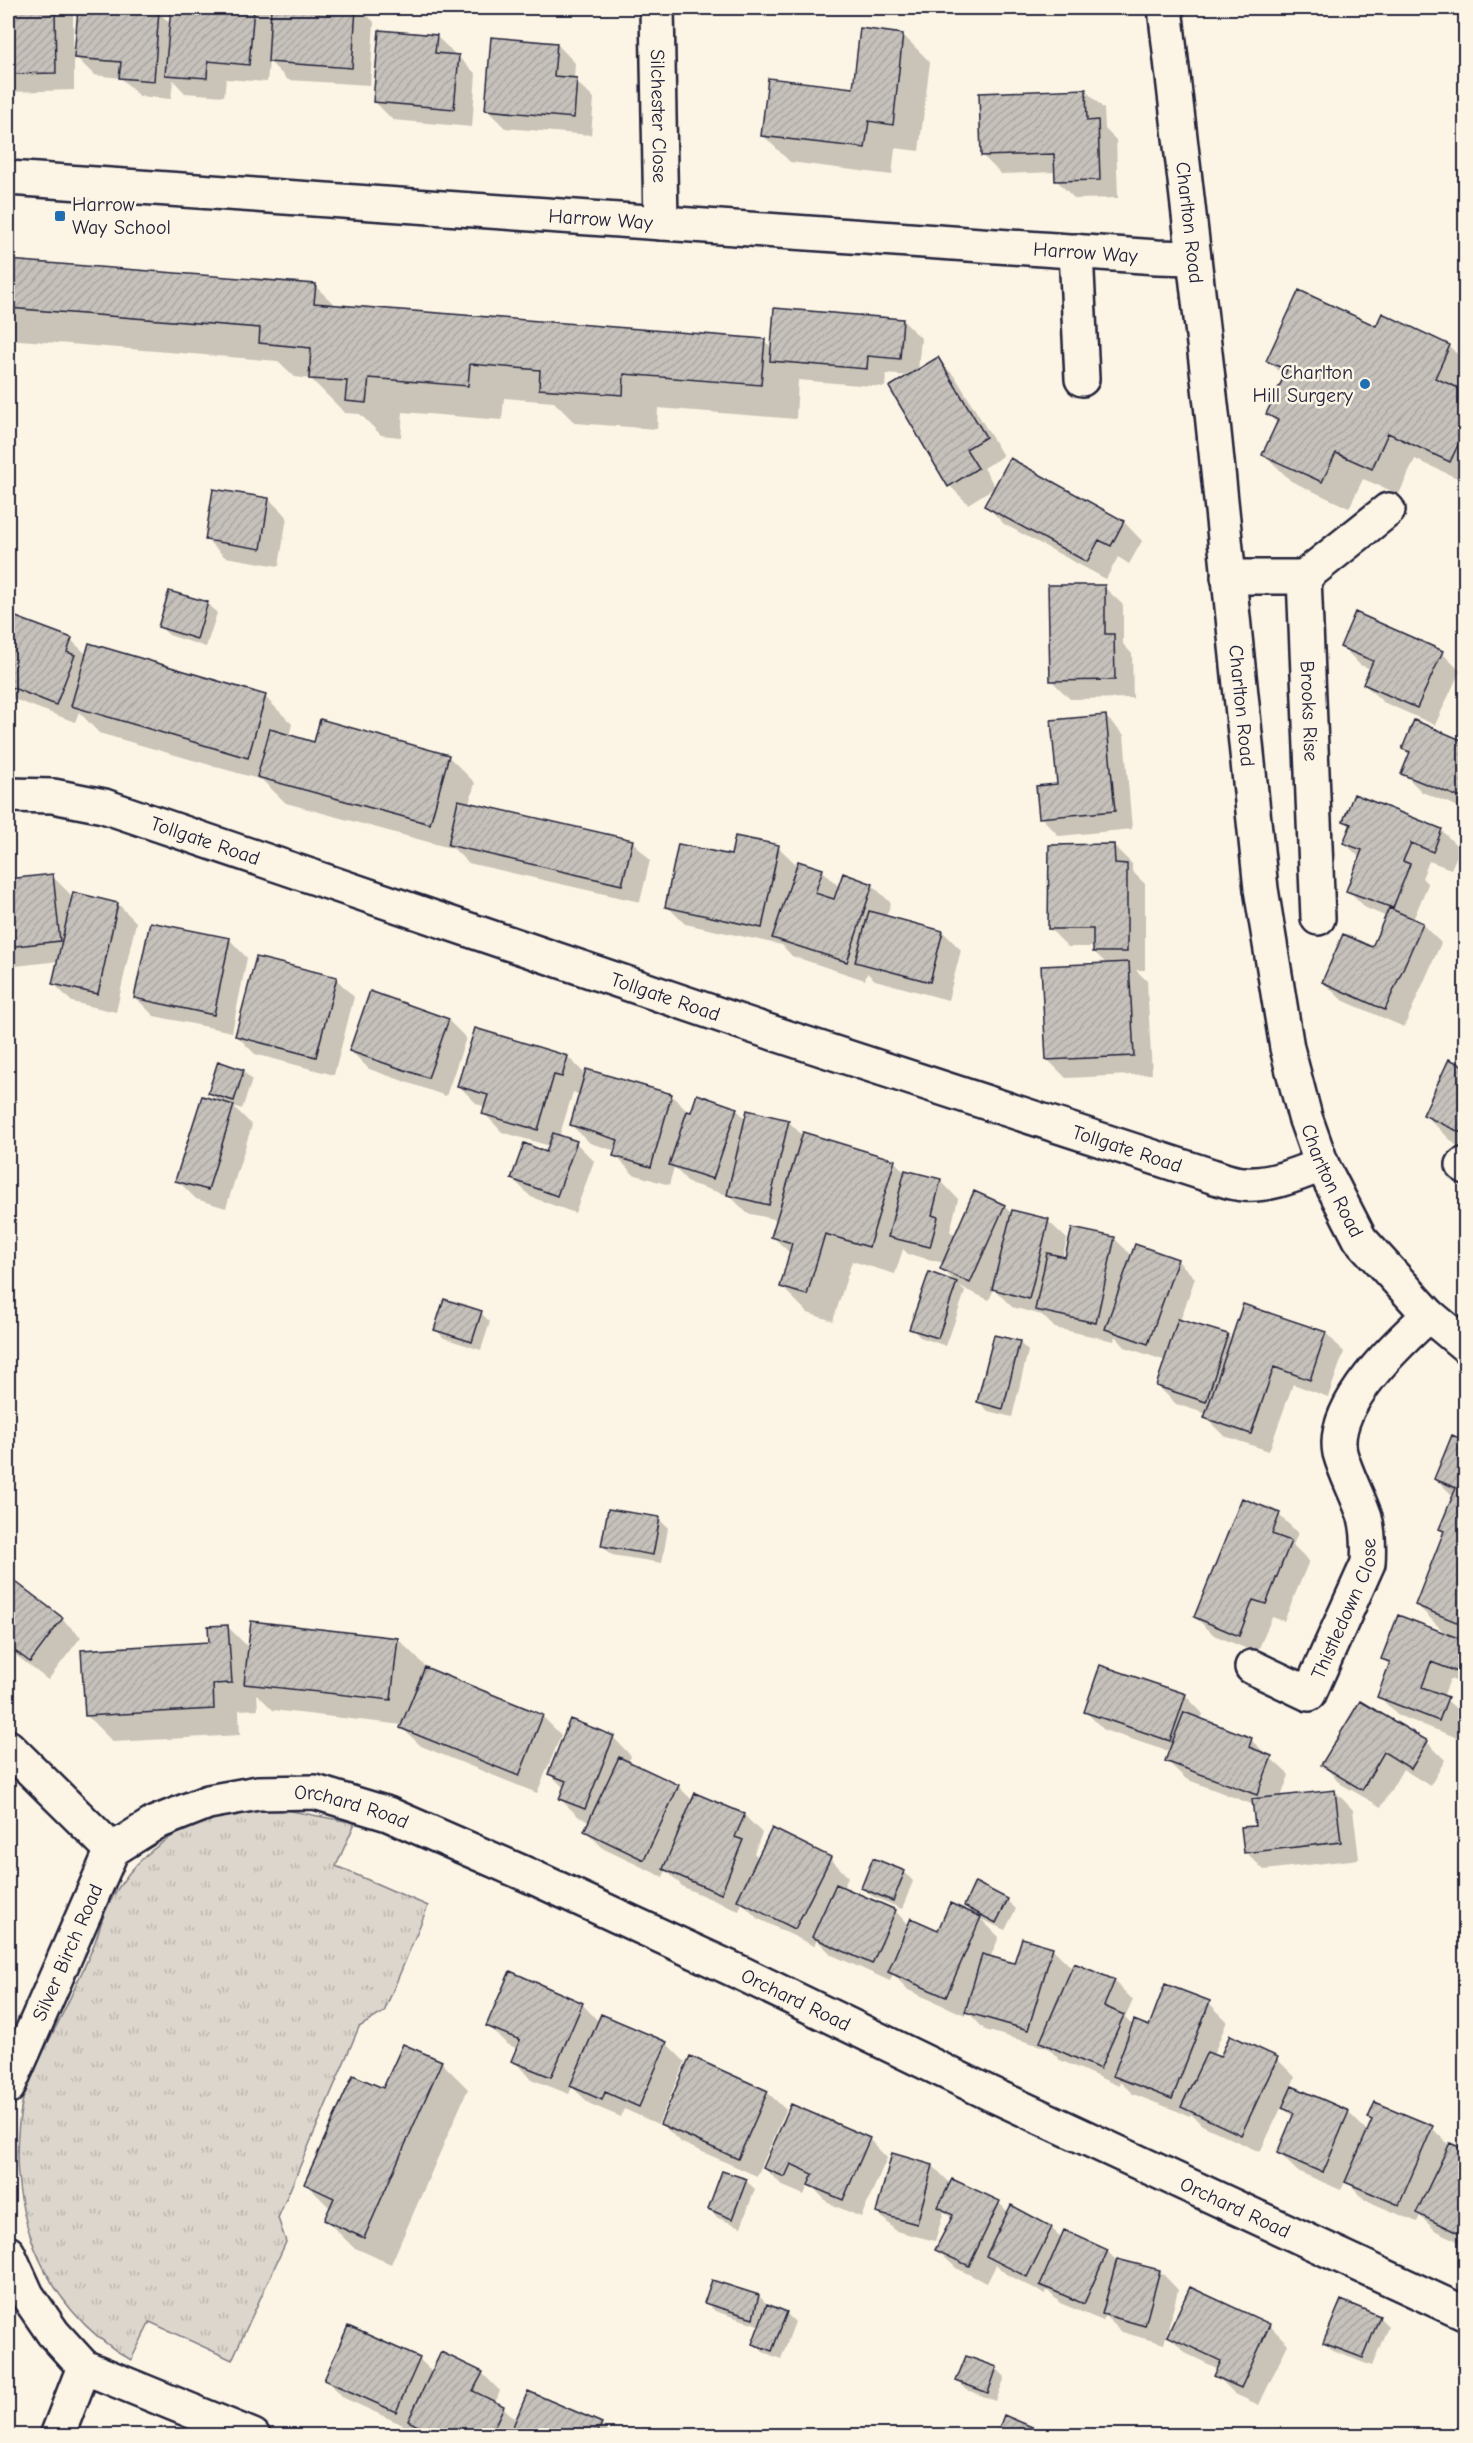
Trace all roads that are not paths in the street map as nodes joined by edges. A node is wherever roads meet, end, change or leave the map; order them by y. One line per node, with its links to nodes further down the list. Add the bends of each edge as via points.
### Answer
1 (657, 8): 4 (street, Silchester Close)
2 (1165, 8): 6 (street, Charlton Road)
3 (8, 178): 4 (street, Harrow Way)
4 (661, 223): 5 (street, Harrow Way)
5 (1076, 251): 6 (street, Harrow Way); 7 (street)
6 (1193, 258): 9 (street, Charlton Road)
7 (1082, 379)
8 (1388, 510): 10 (street)
9 (1228, 577): 10 (street); 13 (street, Charlton Road, via 1260,889 1287,1048)
10 (1304, 577): 12 (street, Brooks Rise)
11 (8, 795): 13 (street, Tollgate Road, via 52,796 104,806 779,1035 1242,1185 1291,1177)
12 (1318, 918)
13 (1322, 1165): 14 (street, Charlton Road, via 1360,1239)
14 (1429, 1315): 15 (street, Charlton Road); 16 (street, Thistledown Close, via 1349,1404 1340,1429 1340,1451 1365,1518 1370,1542 1368,1563 1309,1694)
15 (1466, 1346)
16 (1252, 1667)
17 (8, 1747): 18 (street)
18 (112, 1850): 19 (street, Silver Birch Road); 21 (street, Orchard Road, via 155,1823 208,1802 258,1793 315,1792 388,1814 730,1968)
19 (8, 2087)
20 (8, 2253): 22 (street, via 27,2295 53,2333)
21 (1466, 2314)
22 (84, 2367): 23 (street); 24 (street)
23 (57, 2436)
24 (253, 2436)

